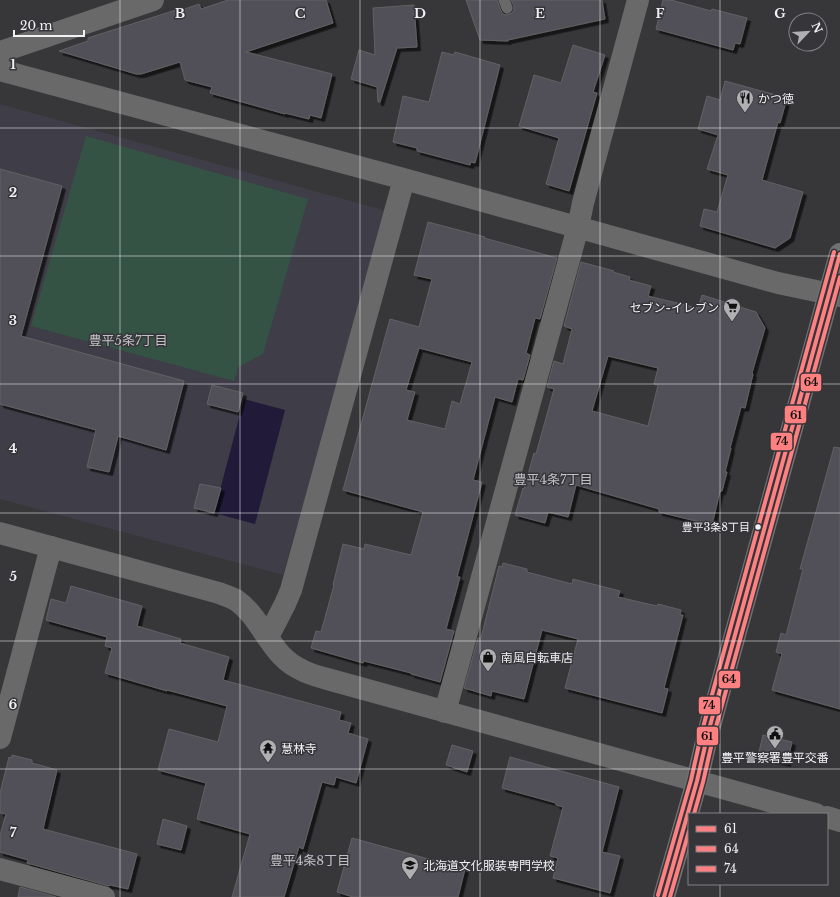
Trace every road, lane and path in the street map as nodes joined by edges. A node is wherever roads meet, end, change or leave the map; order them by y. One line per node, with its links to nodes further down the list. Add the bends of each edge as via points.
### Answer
1 (153, 0): 3 (street)
2 (638, 0): 6 (street)
3 (0, 52)
4 (0, 70): 5 (street)
5 (404, 180): 6 (street); 11 (street, via 291,590)
6 (578, 227): 8 (street, via 778,283); 12 (street)
7 (840, 254): 8 (highway)
8 (835, 295): 14 (highway, via 708,733)
9 (0, 533): 10 (street)
10 (51, 547): 11 (street, via 224,595 248,610); 13 (street)
11 (268, 637): 12 (street, via 281,655 305,672)
12 (444, 712): 14 (street)
13 (0, 738)
14 (697, 781): 15 (street); 20 (highway)
15 (812, 813)
16 (828, 817): 17 (street)
17 (840, 821)
18 (0, 869): 19 (street)
19 (104, 897)
20 (664, 897)

